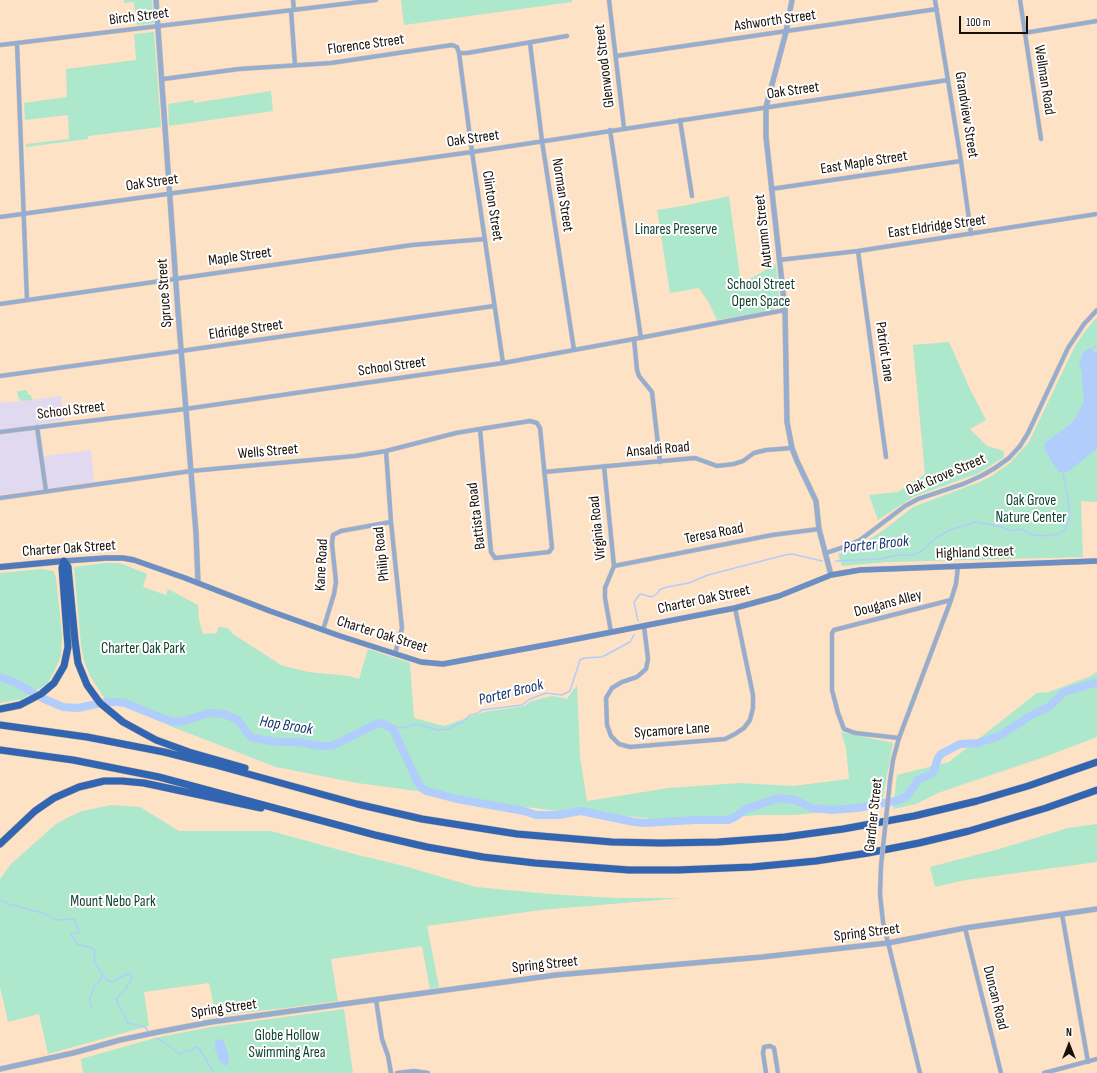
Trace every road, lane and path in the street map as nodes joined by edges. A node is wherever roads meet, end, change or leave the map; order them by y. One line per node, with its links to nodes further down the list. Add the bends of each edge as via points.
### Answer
1 (156, 0): 11 (street, Spruce Street)
2 (293, 0): 9 (street)
3 (376, 0): 9 (street, Birch Street)
4 (609, 0): 19 (street, Glenwood Street)
5 (792, 0): 12 (street, Autumn Street)
6 (935, 0): 8 (street, Grandview Street)
7 (1020, 0): 13 (street, Wellman Road)
8 (937, 9): 12 (street, Ashworth Street); 22 (street, Grandview Street)
9 (292, 10): 11 (street, Birch Street); 20 (street)
10 (1097, 21): 13 (street)
11 (158, 27): 15 (street, Birch Street); 21 (street, Spruce Street)
12 (786, 32): 19 (street, Ashworth Street); 23 (street, Autumn Street)
13 (1024, 33): 27 (street, Wellman Road)
14 (567, 36): 16 (street, Florence Street)
15 (17, 43): 17 (street, Birch Street); 34 (street)
16 (530, 43): 18 (street, Florence Street); 28 (street, Norman Street)
17 (0, 44)
18 (459, 52): 20 (street, Florence Street, via 457,47 452,45); 29 (street, Clinton Street)
19 (616, 56): 25 (street, Glenwood Street)
20 (295, 65): 21 (street, Florence Street)
21 (163, 79): 32 (street, Spruce Street)
22 (948, 80): 23 (street, Oak Street); 30 (street, Grandview Street)
23 (766, 107): 24 (street, Oak Street); 31 (street, Autumn Street)
24 (680, 120): 25 (street, Oak Street); 33 (street)
25 (624, 128): 26 (street, Oak Street)
26 (610, 130): 28 (street, Oak Street); 47 (street, Glenwood Street)
27 (1040, 139)
28 (542, 141): 29 (street, Oak Street); 49 (street, Norman Street)
29 (472, 152): 32 (street, Oak Street); 38 (street, Clinton Street)
30 (961, 161): 31 (street, East Maple Street); 37 (street, Grandview Street)
31 (771, 189): 40 (street, Autumn Street)
32 (170, 193): 34 (street, Oak Street); 41 (street, Spruce Street)
33 (692, 196)
34 (24, 213): 36 (street, Oak Street); 42 (street)
35 (1097, 214): 37 (street, East Eldridge Street)
36 (0, 217)
37 (971, 234): 39 (street, East Eldridge Street)
38 (485, 239): 41 (street, Maple Street, via 412,245); 44 (street, Clinton Street)
39 (858, 251): 40 (street, East Eldridge Street); 60 (street, Patriot Lane)
40 (779, 260): 45 (street, Autumn Street)
41 (175, 278): 42 (street, Maple Street); 50 (street, Spruce Street)
42 (26, 300): 43 (street, Maple Street)
43 (0, 304)
44 (494, 306): 50 (street, Eldridge Street); 51 (street, Clinton Street)
45 (785, 310): 47 (street, School Street); 58 (street, Autumn Street, via 786,406)
46 (1097, 310): 69 (street, Oak Grove Street, via 1076,334 1028,433 1009,458 981,476 918,499 860,540)
47 (641, 338): 48 (street, School Street)
48 (634, 340): 49 (street, School Street); 61 (street, via 639,376 652,392)
49 (574, 350): 51 (street, School Street)
50 (181, 351): 52 (street, Eldridge Street); 53 (street, Spruce Street)
51 (503, 363): 53 (street, School Street)
52 (0, 376)
53 (185, 409): 55 (street, School Street); 63 (street, Spruce Street)
54 (537, 423): 56 (street, Wells Street, via 530,421); 64 (street, Battista Road, via 540,428)
55 (37, 427): 57 (street, School Street); 65 (street)
56 (480, 429): 59 (street, Wells Street); 64 (street, Battista Road, via 491,552 495,558 549,552 552,548)
57 (0, 432)
58 (792, 448): 61 (street, Ansaldi Road, via 766,450 754,453 734,464 717,466 695,458); 68 (street, Autumn Street, via 816,501)
59 (386, 451): 63 (street, Wells Street); 67 (street, Philip Road)
60 (886, 457)
61 (660, 462): 62 (street, Ansaldi Road)
62 (604, 466): 64 (street, Ansaldi Road); 72 (street, Virginia Road)
63 (191, 471): 65 (street, Wells Street); 76 (street, Spruce Street)
64 (544, 472)
65 (46, 491): 66 (street, Wells Street)
66 (0, 498)
67 (391, 522): 80 (street, Kane Road, via 333,534 336,582); 82 (street, Philip Road, via 402,628)
68 (819, 529): 69 (street, Autumn Street); 72 (street, Teresa Road, via 772,535)
69 (826, 553): 75 (street, Autumn Street)
70 (64, 560): 74 (main road, Charter Oak Street); 76 (main road, Charter Oak Street, via 130,559); 83 (highway, via 62,568 68,652 63,669 56,680 32,700); 88 (highway, via 68,567 77,658 83,676 106,709 156,740 247,769)
71 (1097, 561): 73 (main road, Highland Street)
72 (614, 566): 81 (street, Virginia Road, via 605,588)
73 (958, 566): 75 (main road, Highland Street, via 874,569); 77 (street, Gardner Street)
74 (0, 567)
75 (831, 575): 78 (main road, Charter Oak Street, via 779,596)
76 (198, 583): 80 (main road, Charter Oak Street)
77 (951, 600): 85 (street, Gardner Street); 85 (street, Dougans Alley, via 834,630 832,633 832,690 844,729 855,733)
78 (735, 608): 79 (main road, Charter Oak Street); 79 (street, Sycamore Lane, via 753,695 753,708 750,720 744,728 725,739 630,747 619,744 611,736 607,725 606,698 612,688 637,677 646,669 648,659)
79 (644, 626): 81 (main road, Charter Oak Street)
80 (323, 630): 82 (main road, Charter Oak Street)
81 (611, 632): 82 (main road, Charter Oak Street, via 442,664 421,662)
82 (395, 654)
83 (0, 709)
84 (0, 725): 88 (highway, via 131,745)
85 (899, 738): 95 (street, Gardner Street, bridge, via 890,781 881,866 880,902)
86 (0, 750): 90 (highway, via 60,758 174,780)
87 (1097, 762): 88 (highway, via 1000,795 914,816 809,834 718,842 612,842 517,834 422,819)
88 (272, 780)
89 (1097, 790): 90 (highway, via 1000,822 919,843 816,861 707,869 622,869 515,861 416,844)
90 (278, 808): 91 (highway, via 254,807 144,783 122,780 104,782 79,787 54,798 35,811)
91 (0, 844)
92 (1097, 909): 93 (street, Spring Street)
93 (1062, 914): 94 (street, Spring Street); 98 (street)
94 (965, 928): 95 (street, Spring Street); 106 (street, Duncan Road)
95 (888, 943): 96 (street, Spring Street, via 556,975); 105 (street, Gardner Street)
96 (376, 1000): 99 (street, Spring Street, via 182,1027); 100 (street)
97 (1097, 1059): 98 (street)
98 (1088, 1062): 107 (street)
99 (0, 1069)
100 (391, 1073)
101 (397, 1073): 102 (street)
102 (428, 1073)
103 (766, 1073): 104 (street, via 763,1053 764,1047 770,1046 774,1048)
104 (778, 1073)
105 (920, 1073)
106 (1001, 1073)
107 (1044, 1073)

